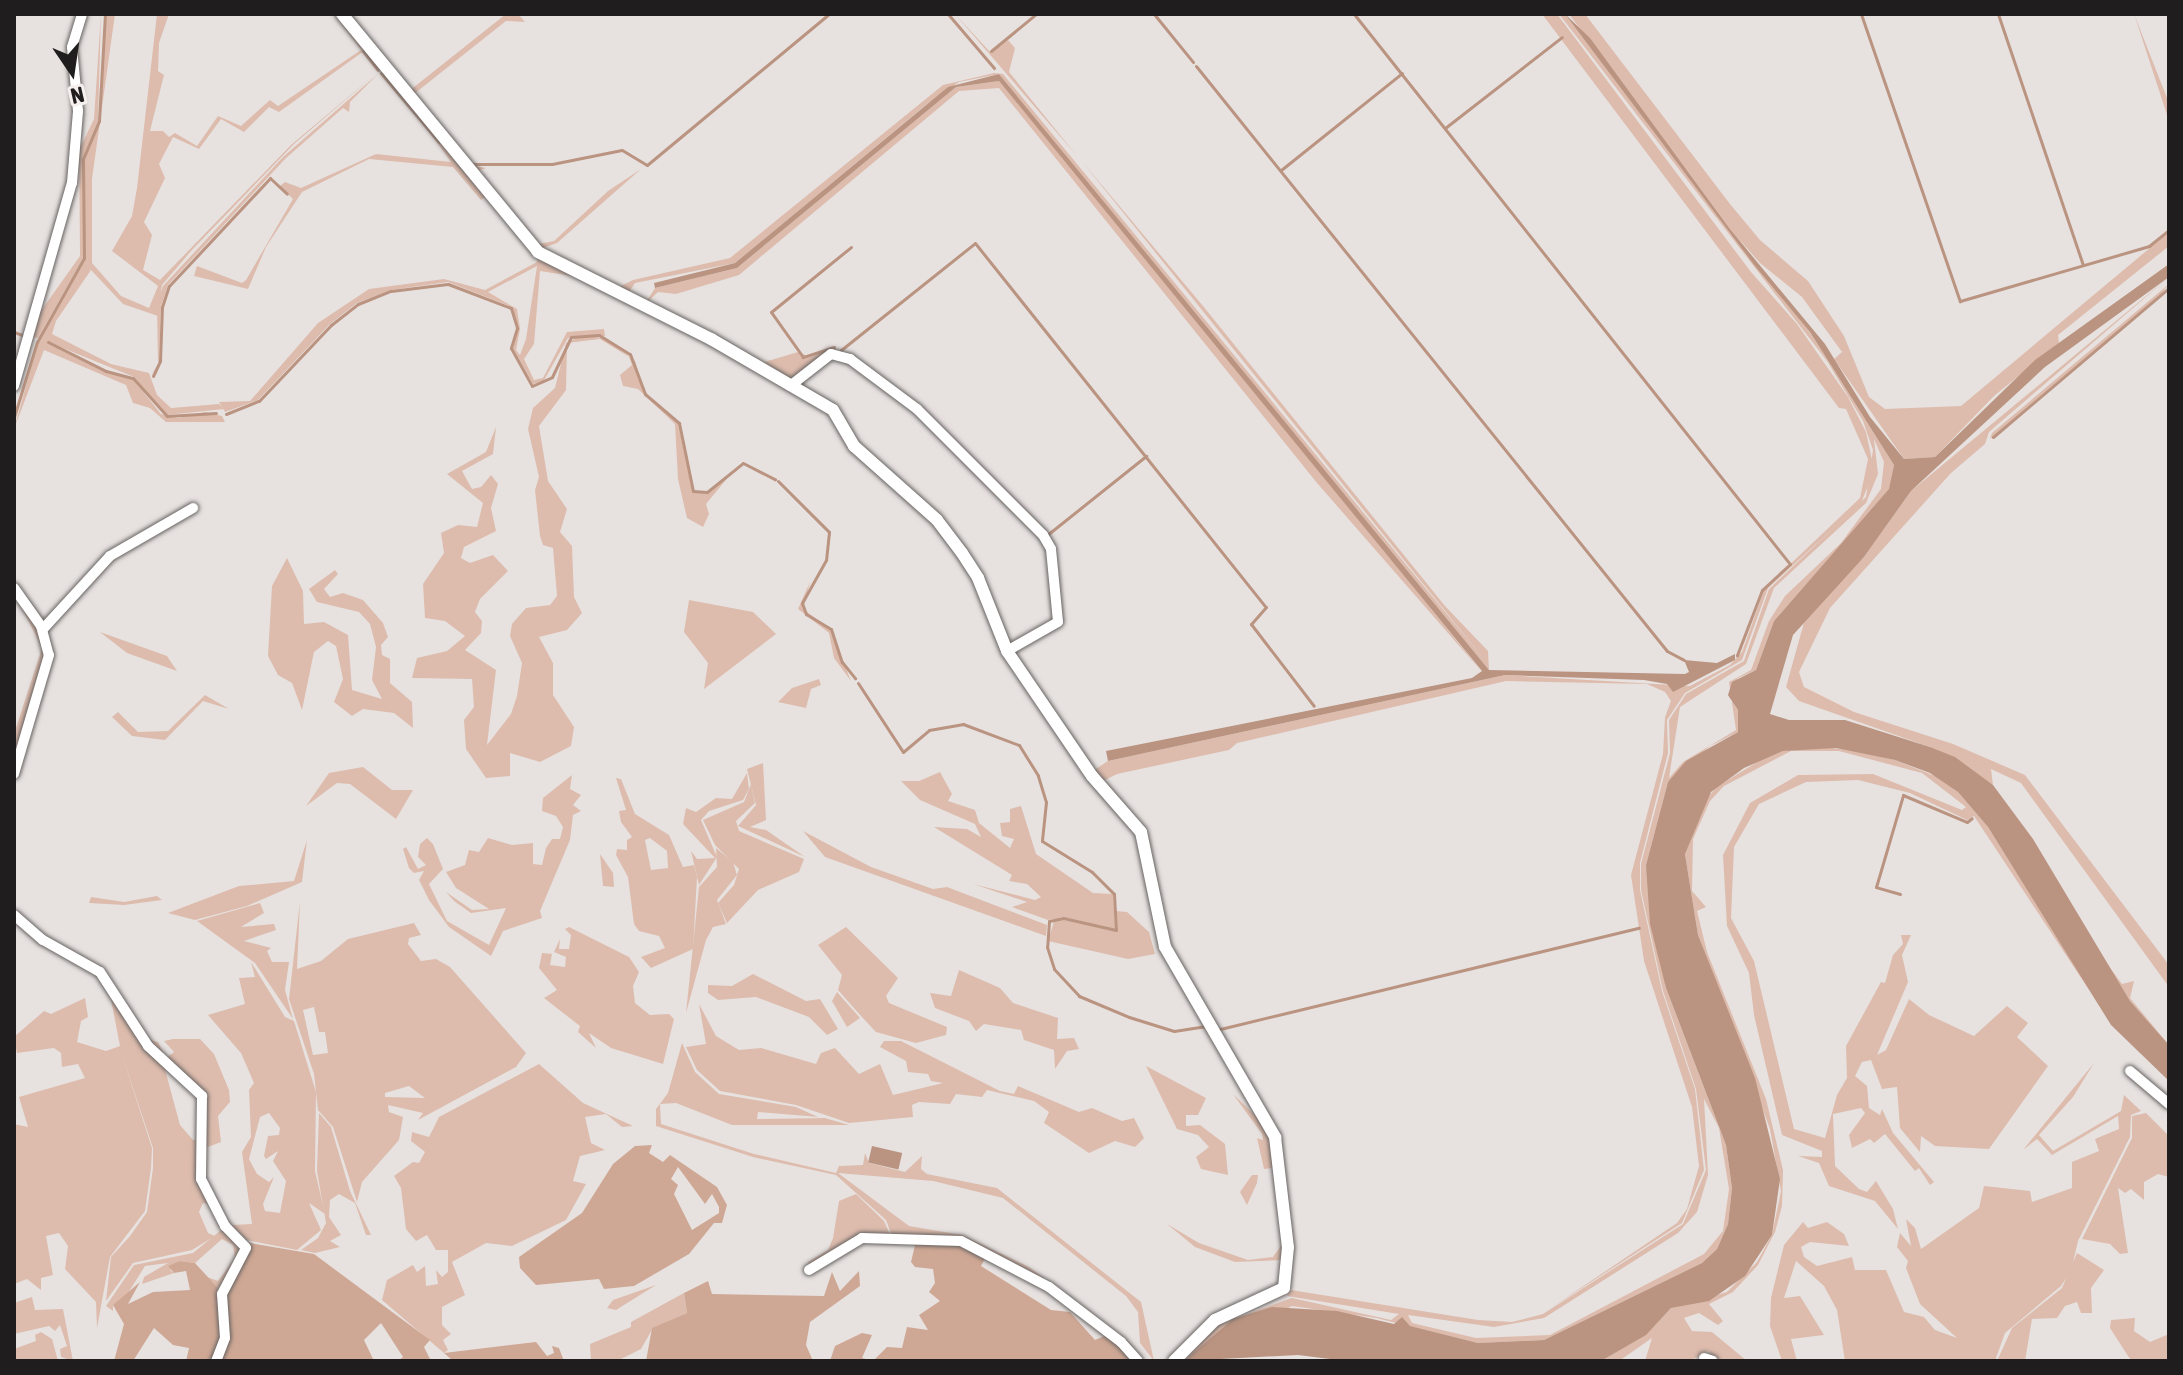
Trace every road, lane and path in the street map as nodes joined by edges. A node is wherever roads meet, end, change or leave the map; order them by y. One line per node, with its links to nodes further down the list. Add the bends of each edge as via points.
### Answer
1 (82, 14): 3 (street, via 72,47 78,111 72,183)
2 (342, 14): 4 (street, via 538,252 711,339)
3 (14, 386)
4 (790, 386): 8 (street, via 833,410 854,446 937,520 978,578); 8 (street, via 831,354 850,359 917,409 1043,535 1051,549 1058,622)
5 (193, 508): 7 (street, via 110,556)
6 (14, 588): 7 (street)
7 (43, 629): 9 (street, via 49,655)
8 (1007, 651): 16 (street, via 1092,776 1141,832 1165,947 1275,1137 1288,1247 1284,1288 1223,1315)
9 (14, 774)
10 (14, 915): 14 (street, via 43,940 100,972 148,1046 202,1096 201,1179 220,1219 246,1248 222,1294 225,1338)
11 (2130, 1071): 12 (street)
12 (2169, 1104)
13 (809, 1270): 15 (street, via 862,1238 961,1241 1049,1287 1110,1332)
14 (216, 1361)
15 (1138, 1361)
16 (1174, 1361)

